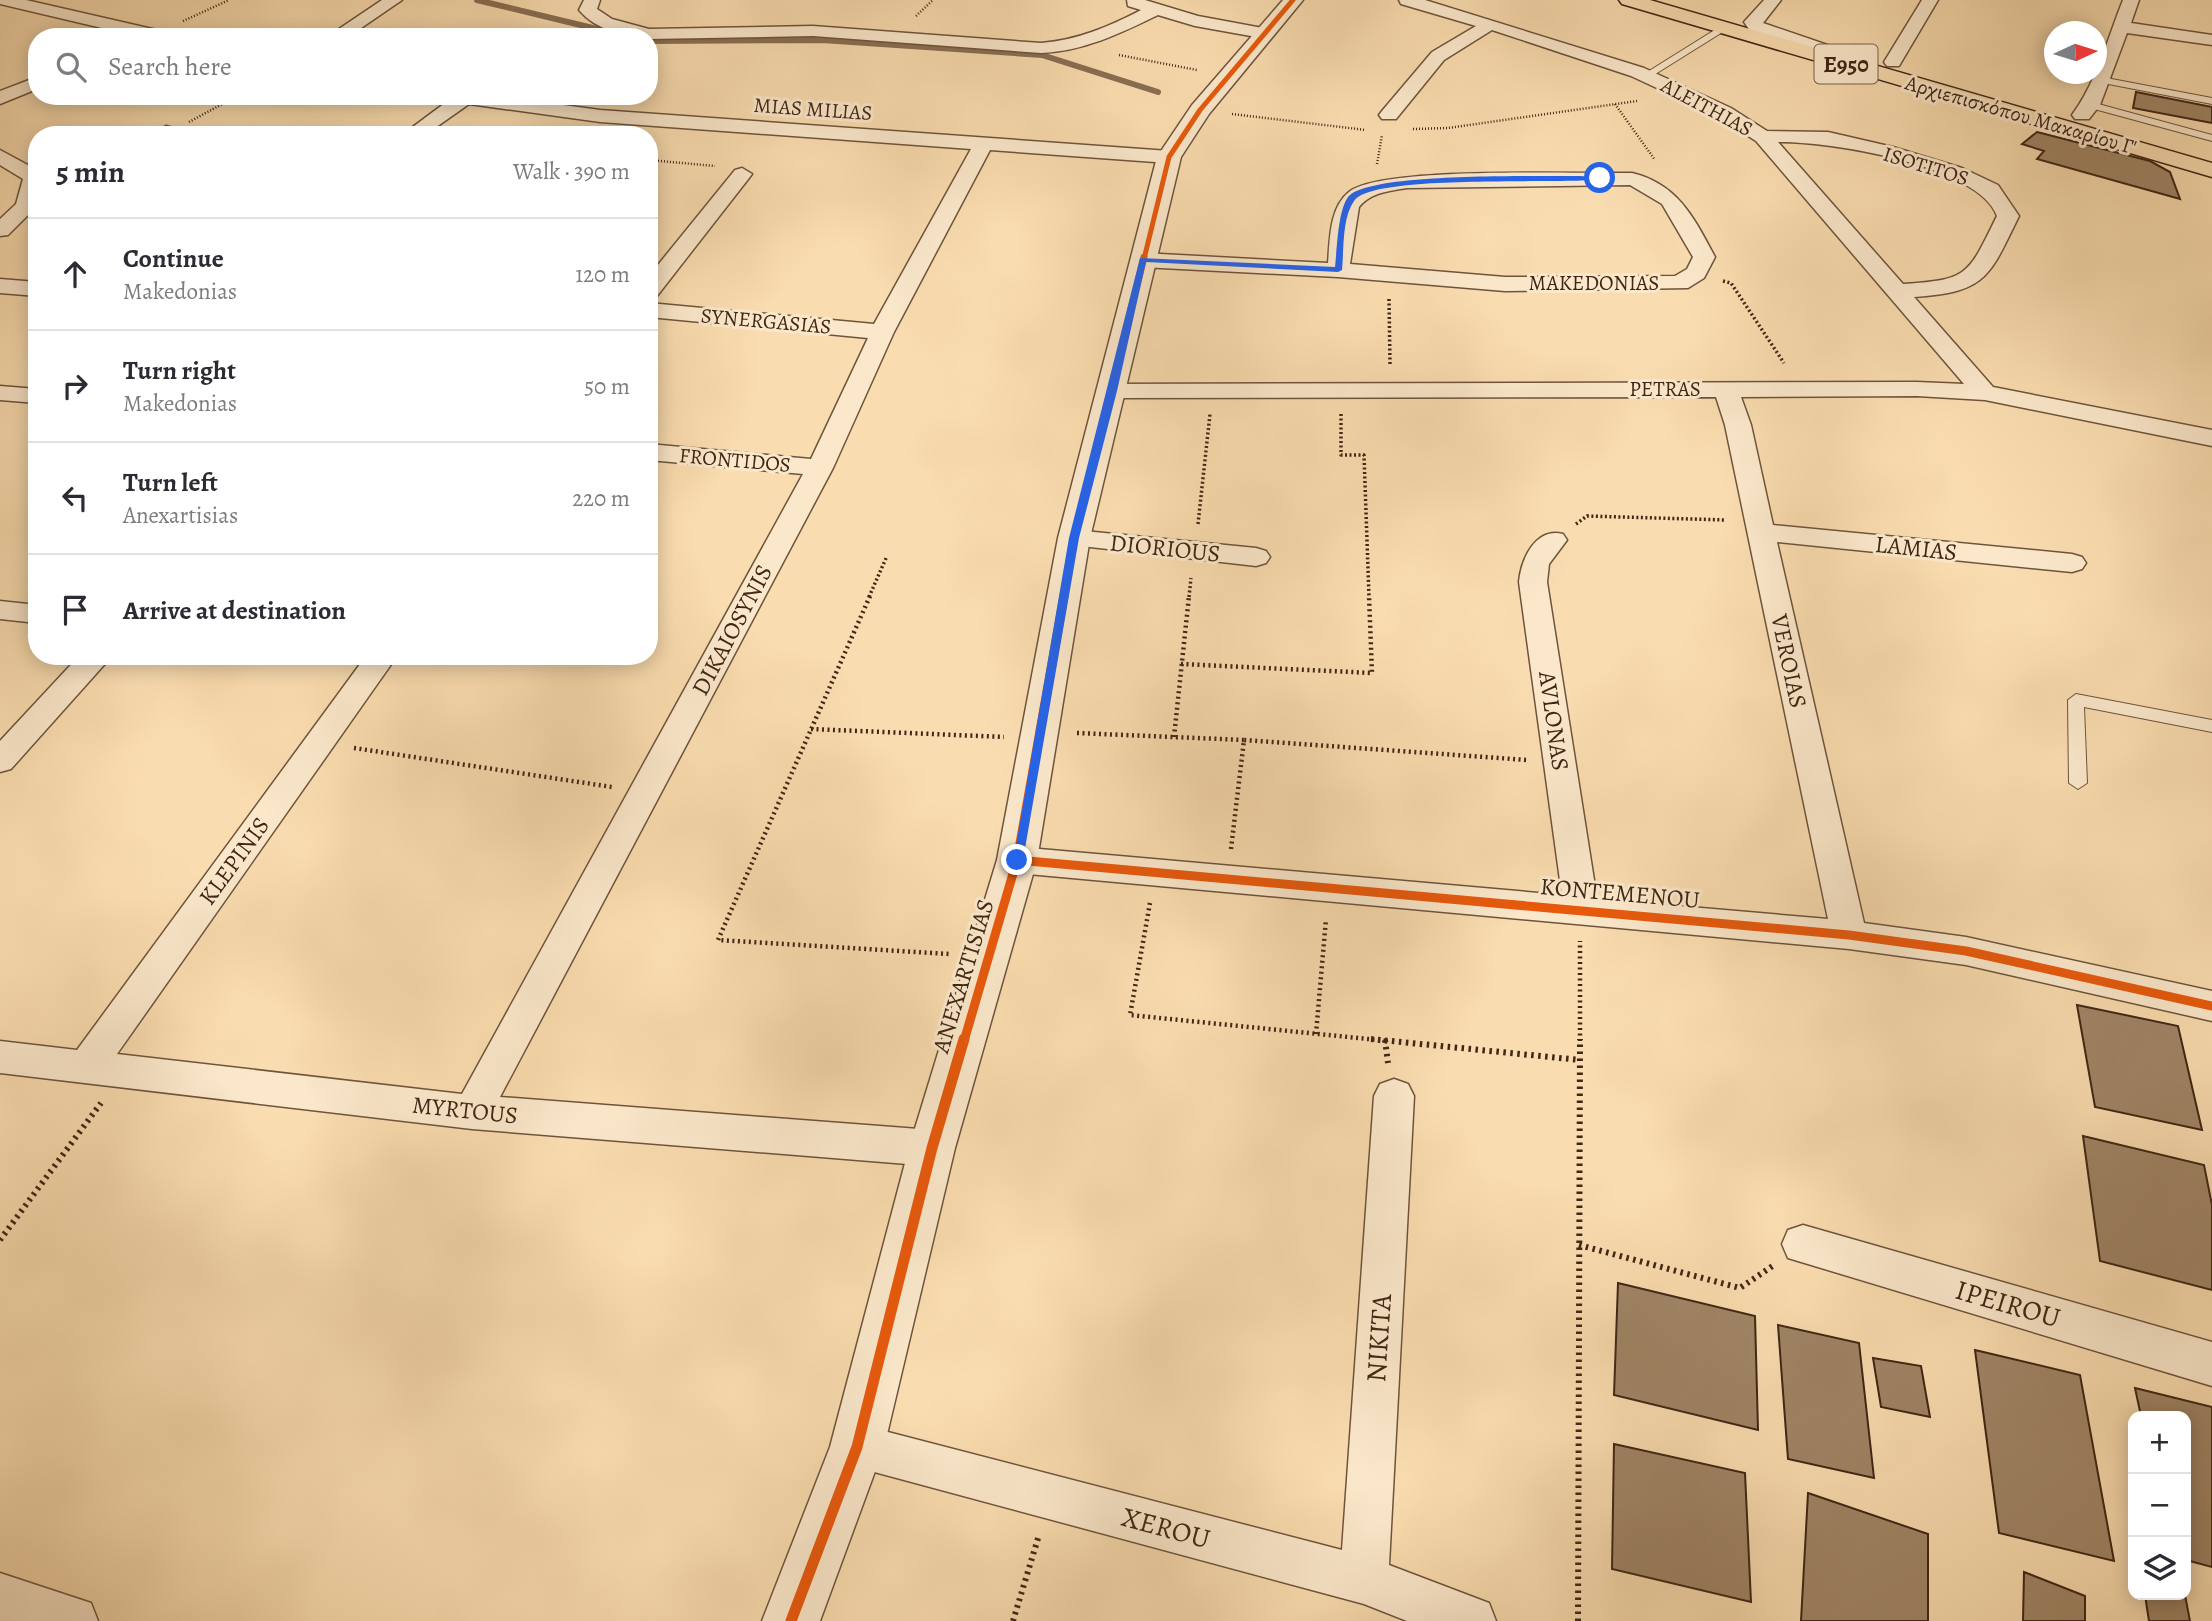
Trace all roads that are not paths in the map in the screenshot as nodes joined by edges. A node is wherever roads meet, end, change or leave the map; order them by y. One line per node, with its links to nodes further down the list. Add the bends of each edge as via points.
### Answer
1 (4, 0): 12 (street)
2 (394, 0): 19 (street)
3 (592, 0): 20 (street, via 588,10 602,24)
4 (1129, 0): 13 (street)
5 (1293, 0): 22 (street, ANEXARTISIAS)
6 (1407, 0): 16 (street, ALEITHIAS)
7 (1629, 0): 21 (main road, Αρχιεπισκόπου Μακαρίου Γ' / E950)
8 (1675, 0): 15 (main road, Αρχιεπισκόπου Μακαρίου Γ' / E950)
9 (1773, 0): 15 (street)
10 (1930, 0): 25 (street)
11 (2131, 0): 17 (street)
12 (43, 9): 14 (street); 18 (street)
13 (1154, 10): 22 (street); 23 (street, via 1070,45 1014,47 844,31)
14 (11, 22)
15 (1753, 22): 25 (main road, Αρχιεπισκόπου Μακαρίου Γ' / E950); 27 (street, via 1766,33 1842,56)
16 (1489, 25): 28 (street, ALEITHIAS); 38 (street, via 1438,56)
17 (2122, 27): 24 (street); 26 (street)
18 (122, 28)
19 (350, 28)
20 (618, 28)
21 (1724, 28): 27 (main road, Αρχιεπισκόπου Μακαρίου Γ' / E950); 28 (lane)
22 (1262, 33): 46 (street, ANEXARTISIAS)
23 (658, 34)
24 (2212, 40)
25 (1893, 62): 36 (main road, Αρχιεπισκόπου Μακαρίου Γ' / E950)
26 (2107, 65)
27 (1860, 68): 47 (main road, Αρχιεπισκόπου Μακαρίου Γ' / E950)
28 (1646, 76): 41 (street, ALEITHIAS, via 1693,95)
29 (2107, 81): 33 (lane)
30 (2099, 84): 36 (street)
31 (28, 86): 32 (street)
32 (0, 98)
33 (2212, 101)
34 (450, 105): 39 (street)
35 (519, 105): 37 (street, MIAS MILIAS)
36 (2087, 110): 42 (lane); 44 (main road, Αρχιεπισκόπου Μακαρίου Γ' / E950)
37 (600, 116): 40 (street); 43 (street, MIAS MILIAS)
38 (1386, 123)
39 (423, 126)
40 (589, 126)
41 (1763, 137): 57 (street, ALEITHIAS); 57 (street, ISOTITOS, via 1849,142 1958,173 1998,196 2008,216 1977,277 1947,288)
42 (2212, 138)
43 (983, 144): 46 (street, MIAS MILIAS); 59 (street, DIKAIOSYNIS)
44 (2212, 152)
45 (0, 156): 48 (street)
46 (1169, 157): 52 (street, ANEXARTISIAS)
47 (2212, 170)
48 (28, 172)
49 (742, 174): 54 (street)
50 (28, 200): 51 (street)
51 (0, 230)
52 (1142, 260): 53 (street, MAKEDONIAS); 61 (street, ANEXARTISIAS)
53 (1338, 270): 53 (street, MAKEDONIAS, via 1505,284 1680,283 1696,273 1704,257 1671,197 1656,186 1632,179 1407,182 1373,186 1352,197 1345,211)
54 (658, 280)
55 (0, 286): 56 (street)
56 (28, 288)
57 (1899, 291): 63 (street, ALEITHIAS)
58 (658, 311): 59 (street, SYNERGASIAS)
59 (882, 332): 67 (street, DIKAIOSYNIS)
60 (1726, 388): 61 (street, PETRAS); 63 (street, PETRAS); 68 (street, VEROIAS)
61 (1113, 391): 69 (street, ANEXARTISIAS)
62 (0, 393): 64 (street)
63 (1985, 393): 65 (street, PETRAS)
64 (28, 395)
65 (2212, 438)
66 (658, 453): 67 (street, FRONTIDOS)
67 (820, 468): 87 (street, DIKAIOSYNIS)
68 (1759, 526): 72 (street, LAMIAS); 82 (street, VEROIAS)
69 (1074, 538): 71 (street, DIORIOUS); 80 (street, ANEXARTISIAS)
70 (1553, 540): 81 (street, AVLONAS, via 1535,563 1533,582)
71 (1256, 557)
72 (2072, 563)
73 (0, 610): 74 (street)
74 (28, 613)
75 (89, 665): 78 (street)
76 (375, 665): 85 (street, KLEPINIS, via 319,743)
77 (2212, 726): 79 (lane, via 2076,700)
78 (0, 761)
79 (2078, 783)
80 (1017, 860): 81 (street, KONTEMENOU); 88 (street, ANEXARTISIAS)
81 (1581, 908): 82 (street, KONTEMENOU)
82 (1849, 934): 83 (street, KONTEMENOU, via 1966,951)
83 (2212, 1006)
84 (0, 1057): 85 (street, MYRTOUS)
85 (105, 1069): 87 (street, MYRTOUS)
86 (1394, 1096): 92 (street, NIKITA)
87 (472, 1112): 88 (street, MYRTOUS)
88 (932, 1148): 91 (street, ANEXARTISIAS)
89 (1803, 1244): 90 (street, IPEIROU)
90 (2212, 1364)
91 (857, 1447): 92 (street, XEROU); 95 (street, ANEXARTISIAS)
92 (1364, 1580): 96 (street, XEROU)
93 (0, 1598): 94 (street)
94 (73, 1621)
95 (791, 1621)
96 (1471, 1621)

